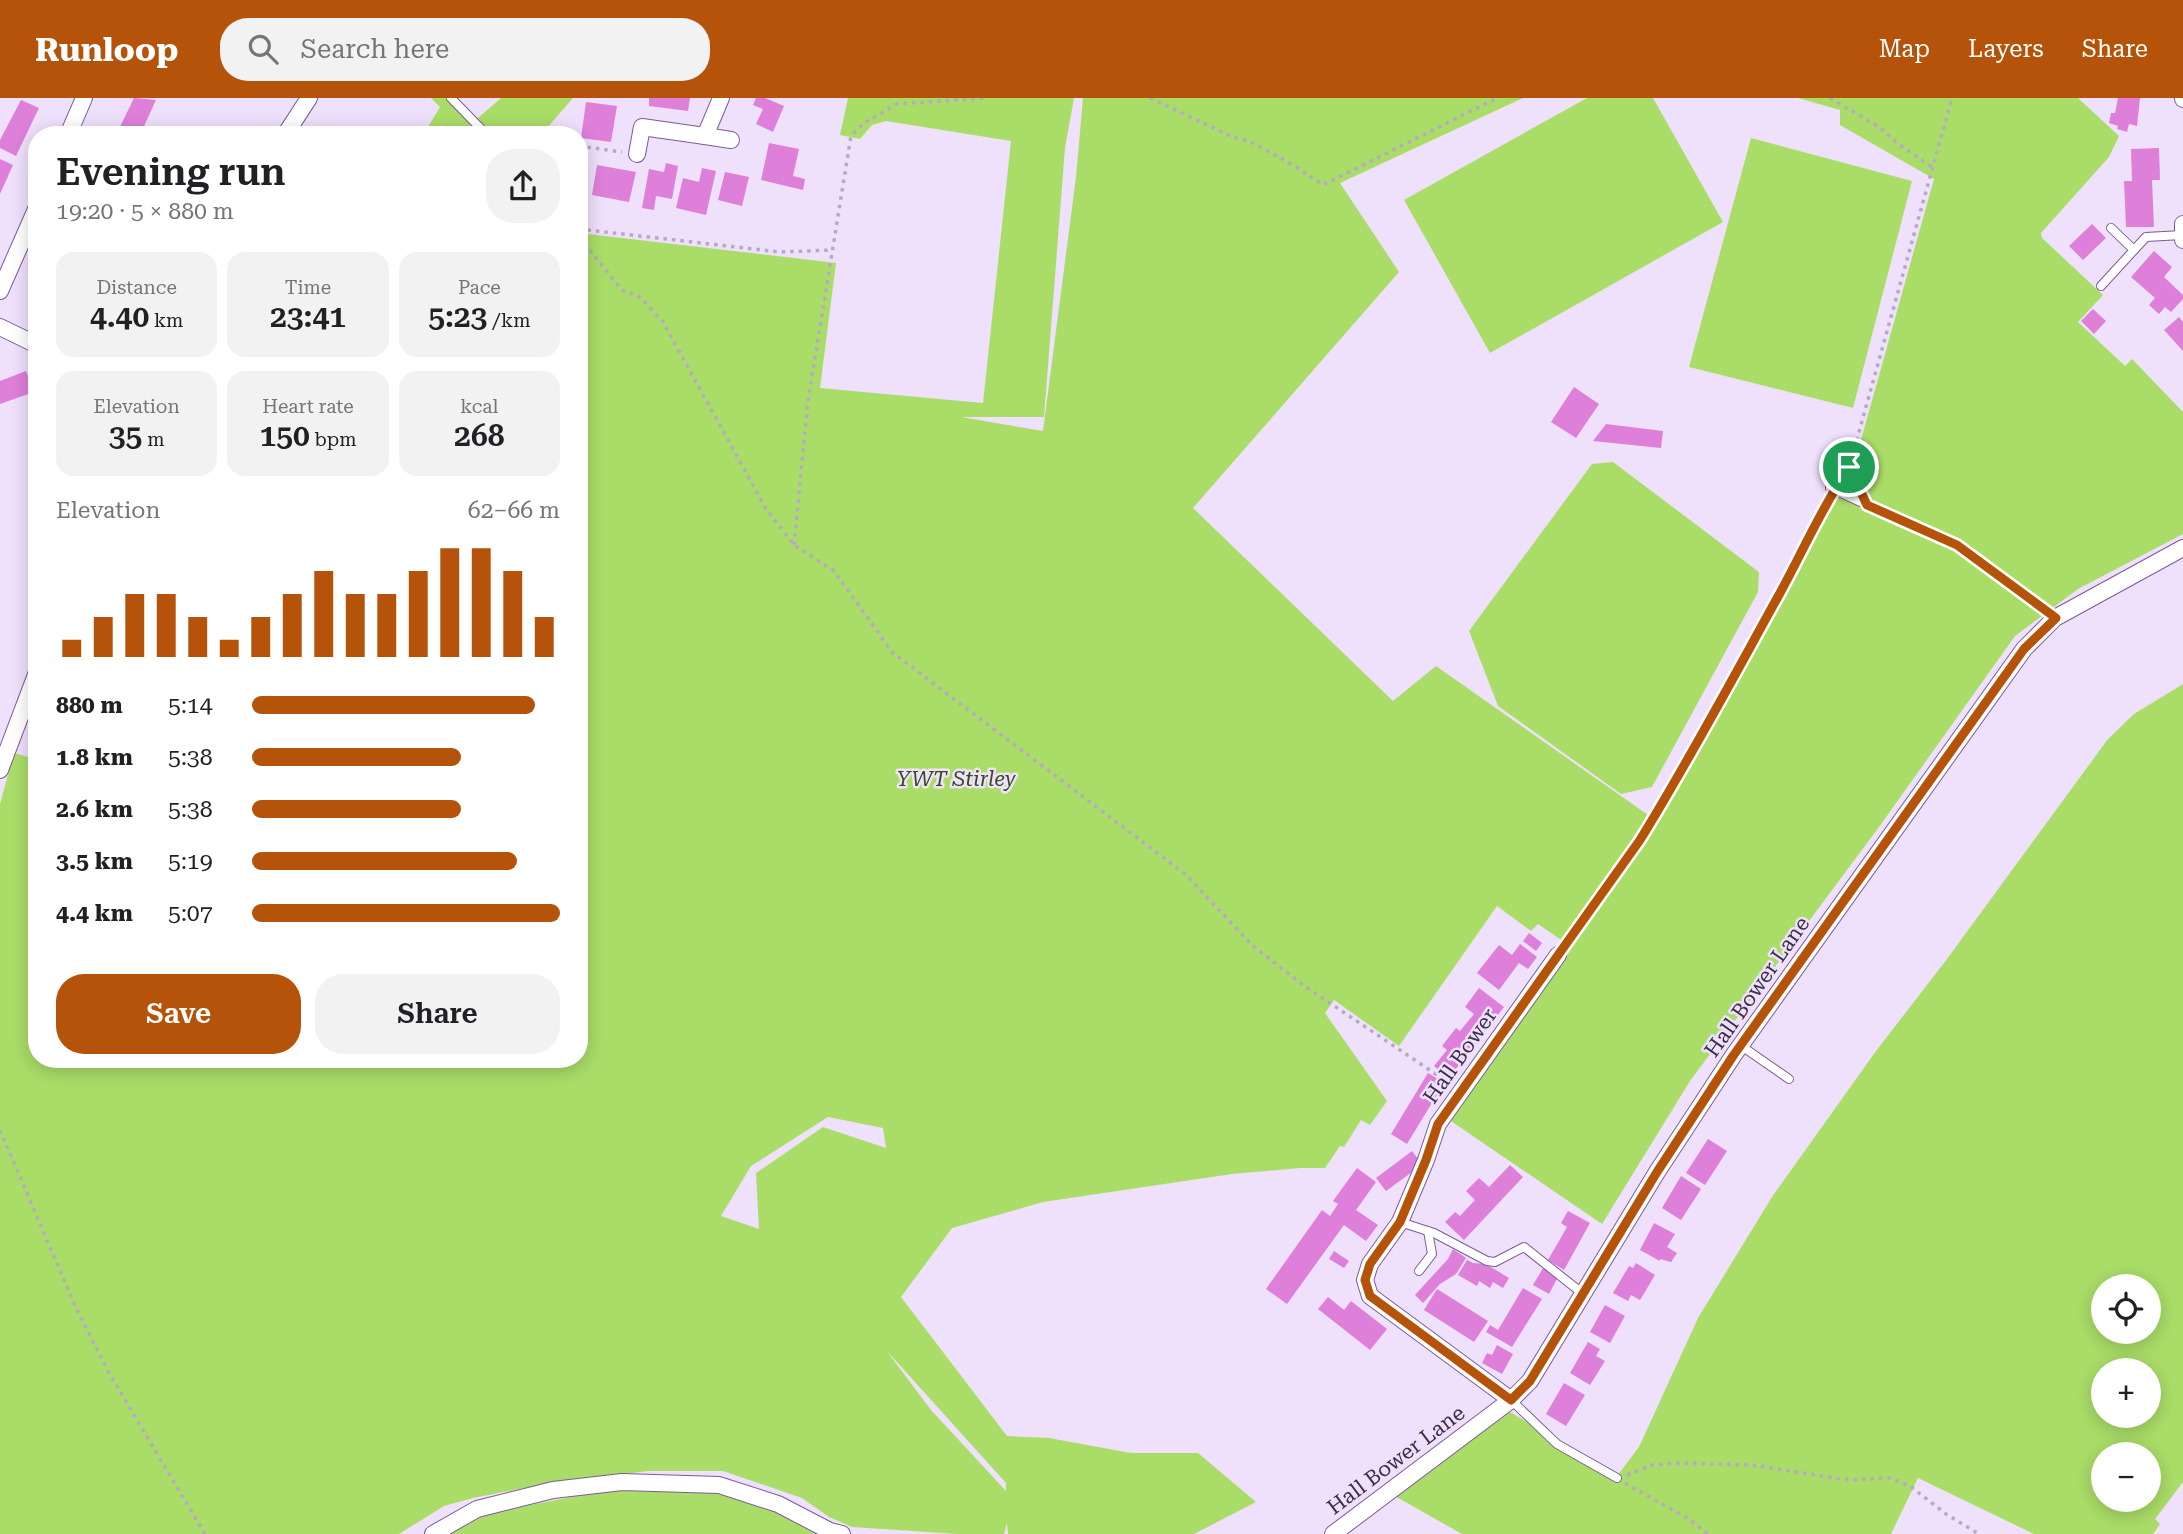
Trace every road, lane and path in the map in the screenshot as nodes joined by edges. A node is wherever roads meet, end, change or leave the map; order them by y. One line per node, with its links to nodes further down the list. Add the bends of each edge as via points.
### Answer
1 (84, 98): 10 (street)
2 (309, 98): 11 (street)
3 (452, 98): 12 (lane)
4 (721, 98): 13 (street)
5 (984, 98): 23 (path, via 897,104 850,136)
6 (1150, 98): 7 (path, via 1251,142 1323,185)
7 (1497, 98)
8 (1830, 98): 17 (path)
9 (1952, 98): 17 (path)
10 (72, 126)
11 (291, 126)
12 (478, 126)
13 (705, 136): 14 (street); 16 (street, via 642,127)
14 (731, 140)
15 (588, 147): 16 (path)
16 (638, 154)
17 (1932, 167): 29 (path)
18 (28, 227): 26 (street)
19 (2111, 228): 24 (lane)
20 (588, 230): 23 (path, via 780,252)
21 (2183, 233): 24 (lane, via 2146,237)
22 (588, 248): 32 (path, via 622,290 640,298 663,322 766,509)
23 (831, 250): 32 (path, via 808,401)
24 (2134, 250): 25 (lane)
25 (2101, 286)
26 (0, 291)
27 (0, 327): 28 (street)
28 (28, 341)
29 (1849, 467): 31 (lane)
30 (1832, 489): 31 (lane); 37 (path, via 1665,800)
31 (1867, 505): 34 (lane, via 1957,545)
32 (794, 545): 40 (path, via 834,571 892,652 1185,874 1253,946 1303,985)
33 (2183, 548): 34 (street, Hall Bower Lane)
34 (2056, 618): 38 (street, Hall Bower Lane, via 2024,649)
35 (28, 697): 36 (street)
36 (0, 770)
37 (1558, 955): 40 (street, Hall Bower)
38 (1740, 1045): 39 (lane); 45 (street, Hall Bower Lane)
39 (1789, 1079)
40 (1460, 1091): 42 (street, Hall Bower, via 1438,1124)
41 (0, 1130): 48 (path, via 76,1308)
42 (1400, 1222): 43 (lane); 46 (street, Hall Bower, via 1370,1264 1365,1280 1370,1296)
43 (1428, 1231): 44 (lane, via 1432,1254); 45 (lane, via 1488,1261 1524,1247)
44 (1419, 1271)
45 (1582, 1293): 46 (street, Hall Bower Lane, via 1530,1381)
46 (1511, 1400): 47 (lane, via 1557,1444); 51 (street, Hall Bower Lane)
47 (1617, 1478): 52 (path); 53 (path, via 1653,1465 1678,1463 1751,1465 1848,1480 1890,1478 1910,1486)
48 (205, 1534)
49 (433, 1534): 50 (street, via 477,1509 553,1489 622,1482 719,1485 778,1504)
50 (842, 1534)
51 (1332, 1534)
52 (1708, 1534)
53 (1979, 1534)

